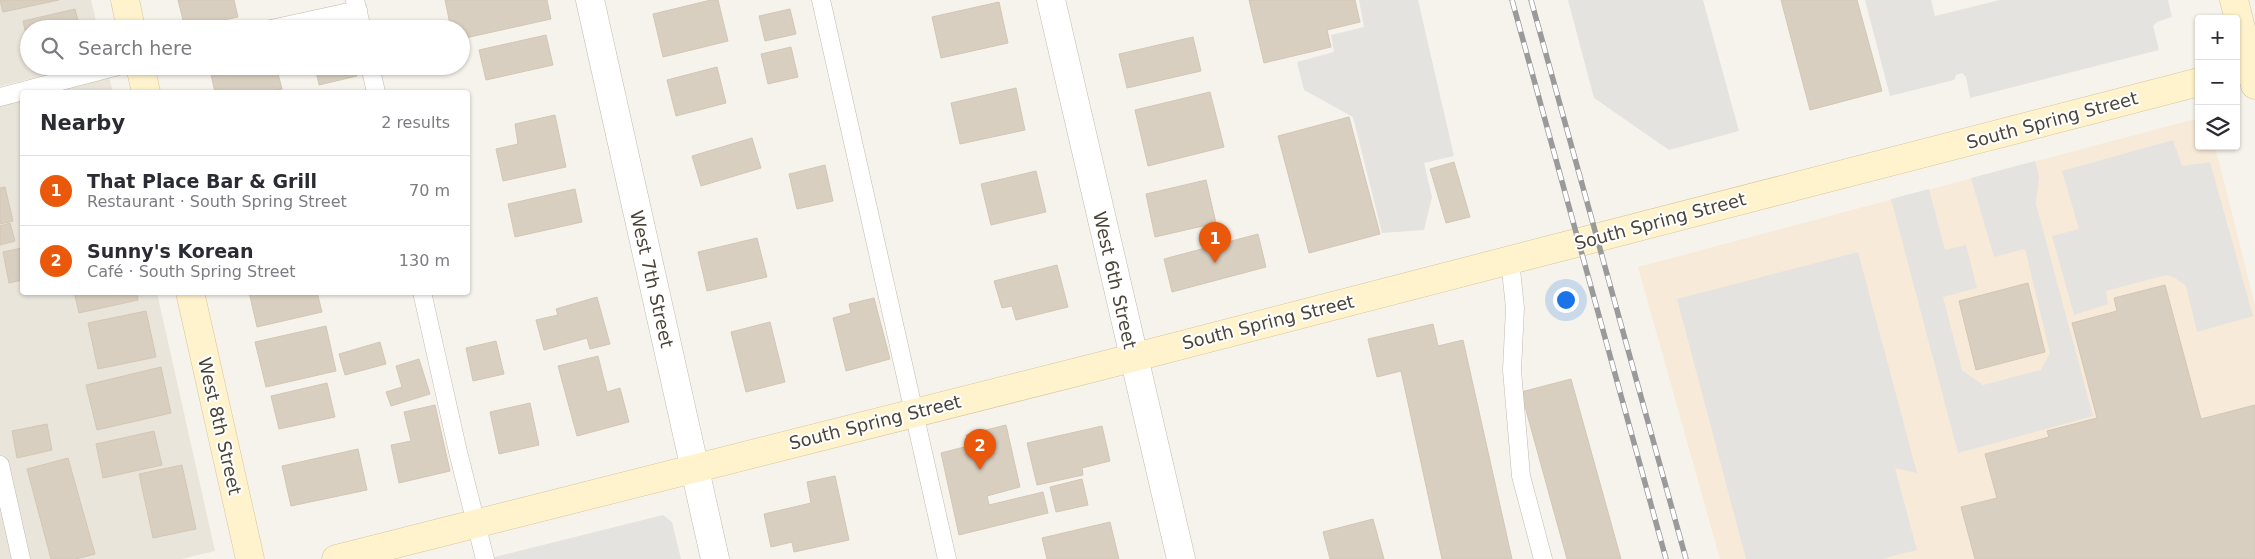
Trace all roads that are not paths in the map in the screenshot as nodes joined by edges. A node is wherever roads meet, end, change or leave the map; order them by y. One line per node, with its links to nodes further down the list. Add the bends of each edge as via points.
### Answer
1 (125, 0): 7 (street)
2 (590, 0): 26 (street, West 7th Street)
3 (822, 0): 24 (lane, via 893,310)
4 (1051, 0): 23 (street, West 6th Street)
5 (2234, 0): 10 (street)
6 (356, 5): 8 (lane); 9 (lane)
7 (129, 20)
8 (303, 20)
9 (360, 20)
10 (2249, 73)
11 (84, 75): 15 (lane)
12 (142, 75): 16 (street)
13 (372, 75): 17 (lane)
14 (2195, 83): 20 (street, South Spring Street)
15 (27, 90)
16 (146, 90)
17 (376, 90)
18 (20, 92): 19 (lane)
19 (0, 97)
20 (1510, 260): 23 (street, South Spring Street); 35 (lane, via 1515,308 1512,370 1521,476)
21 (191, 295): 29 (street, West 8th Street)
22 (423, 295): 27 (lane)
23 (1132, 357): 24 (street, South Spring Street); 34 (street, West 6th Street)
24 (913, 413): 26 (street, South Spring Street); 33 (lane)
25 (0, 465): 28 (lane)
26 (695, 467): 27 (street, South Spring Street); 32 (street, West 7th Street)
27 (477, 524): 30 (street, South Spring Street); 31 (lane)
28 (21, 559)
29 (250, 559)
30 (336, 559)
31 (485, 559)
32 (715, 559)
33 (947, 559)
34 (1181, 559)
35 (1543, 559)

